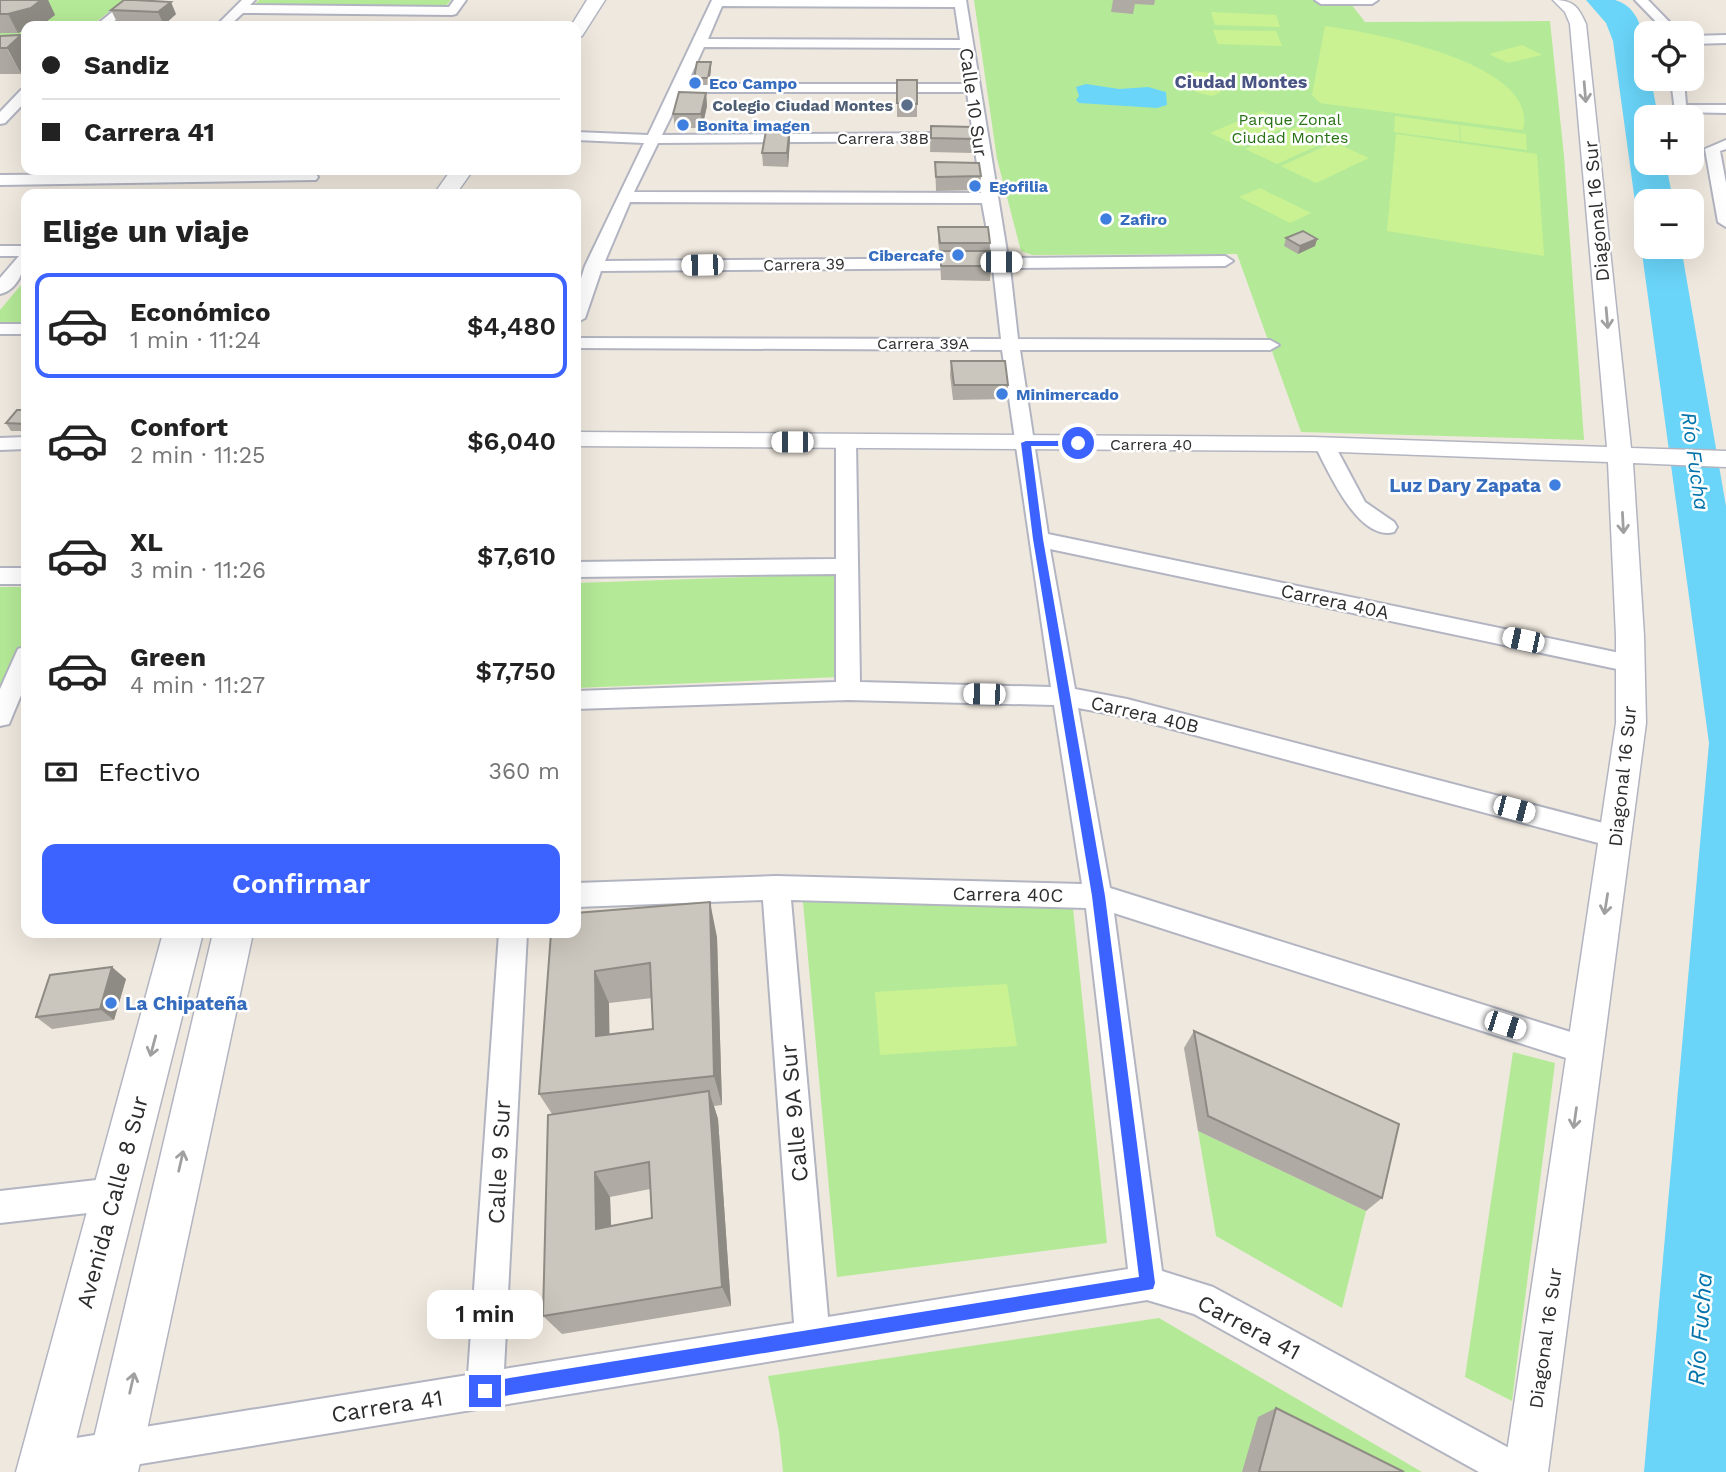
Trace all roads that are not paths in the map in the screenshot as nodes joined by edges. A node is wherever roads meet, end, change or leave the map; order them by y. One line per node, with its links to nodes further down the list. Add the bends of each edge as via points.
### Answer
1 (134, 0): 11 (street)
2 (460, 0): 10 (street, via 452,11)
3 (596, 0): 14 (main road)
4 (1321, 0): 5 (street)
5 (1371, 0)
6 (1560, 0): 55 (street, Diagonal 16 Sur, one-way to 55, via 1572,10 1578,24)
7 (1641, 0): 13 (street)
8 (718, 1): 9 (street); 17 (street)
9 (960, 1): 18 (street, Calle 10 Sur)
10 (245, 4): 12 (street)
11 (107, 21)
12 (227, 21)
13 (1662, 21)
14 (581, 24)
15 (1726, 39): 16 (street)
16 (1704, 40)
17 (701, 43): 18 (street); 19 (street)
18 (966, 44): 20 (street, Calle 10 Sur)
19 (679, 88): 20 (street); 27 (street)
20 (972, 88): 26 (street, Calle 10 Sur)
21 (1678, 91): 23 (street, via 1679,109)
22 (21, 98): 24 (street)
23 (1726, 108)
24 (0, 120)
25 (581, 136): 27 (street, Carrera 38B)
26 (980, 137): 27 (street, Carrera 38B); 34 (street, Calle 10 Sur)
27 (651, 138): 33 (street)
28 (1719, 147): 35 (street)
29 (82, 175): 31 (street)
30 (314, 175): 32 (street)
31 (0, 180)
32 (301, 189)
33 (625, 197): 34 (street); 41 (street)
34 (989, 198): 39 (street, Calle 10 Sur)
35 (1726, 222)
36 (0, 251): 37 (street)
37 (21, 251)
38 (1225, 261): 39 (street, Carrera 39)
39 (1001, 262): 41 (street, Carrera 39); 47 (street, Calle 10 Sur)
40 (21, 263): 42 (street)
41 (593, 266): 43 (street)
42 (0, 289)
43 (581, 303)
44 (0, 329): 45 (street)
45 (21, 329)
46 (581, 342): 47 (street, Carrera 39A)
47 (1010, 343): 48 (street, Carrera 39A); 52 (street, Calle 10 Sur)
48 (1270, 345)
49 (581, 439): 51 (street, Carrera 40)
50 (21, 443): 53 (street)
51 (846, 443): 52 (street, Carrera 40); 59 (street)
52 (1026, 443): 54 (street, Carrera 40); 58 (street, Calle 10 Sur)
53 (0, 444)
54 (1324, 444): 55 (street, Carrera 40); 57 (street, via 1357,506)
55 (1633, 455): 56 (street, Carrera 40); 63 (street, Diagonal 16 Sur, one-way to 63)
56 (1726, 459)
57 (1387, 527)
58 (1038, 539): 63 (street, Carrera 40A); 66 (street, Calle 10 Sur)
59 (848, 566): 60 (street); 65 (street)
60 (581, 569)
61 (0, 576): 62 (street)
62 (21, 576)
63 (1631, 663): 69 (street, Diagonal 16 Sur, via 1631,723)
64 (21, 667): 68 (street)
65 (848, 691): 66 (street, Carrera 40B); 67 (street, Carrera 40B)
66 (1065, 696): 69 (street, Carrera 40B, via 1127,708); 72 (street, Calle 10 Sur)
67 (581, 700)
68 (0, 717)
69 (1617, 837): 76 (street, Diagonal 16 Sur, one-way to 76)
70 (776, 888): 71 (street, Carrera 40C); 72 (street, Carrera 40C); 80 (street, Calle 9A Sur)
71 (581, 895)
72 (1098, 896): 76 (street, Carrera 40C); 79 (street, Calle 10 Sur)
73 (182, 938): 77 (main road, Avenida Calle 8 Sur, one-way to 77)
74 (232, 938): 82 (main road, one-way to 74)
75 (513, 938): 81 (street, Calle 9 Sur)
76 (1585, 1050): 85 (street, Diagonal 16 Sur, one-way to 85)
77 (114, 1194): 78 (street); 83 (main road, Avenida Calle 8 Sur)
78 (0, 1207)
79 (1147, 1283): 80 (street, Carrera 41); 84 (street, Carrera 41, via 1201,1298)
80 (812, 1338): 81 (street, Carrera 41)
81 (485, 1391): 82 (street, Carrera 41)
82 (114, 1461): 83 (street, Carrera 41)
83 (44, 1466)
84 (1516, 1472)
85 (1526, 1472)

